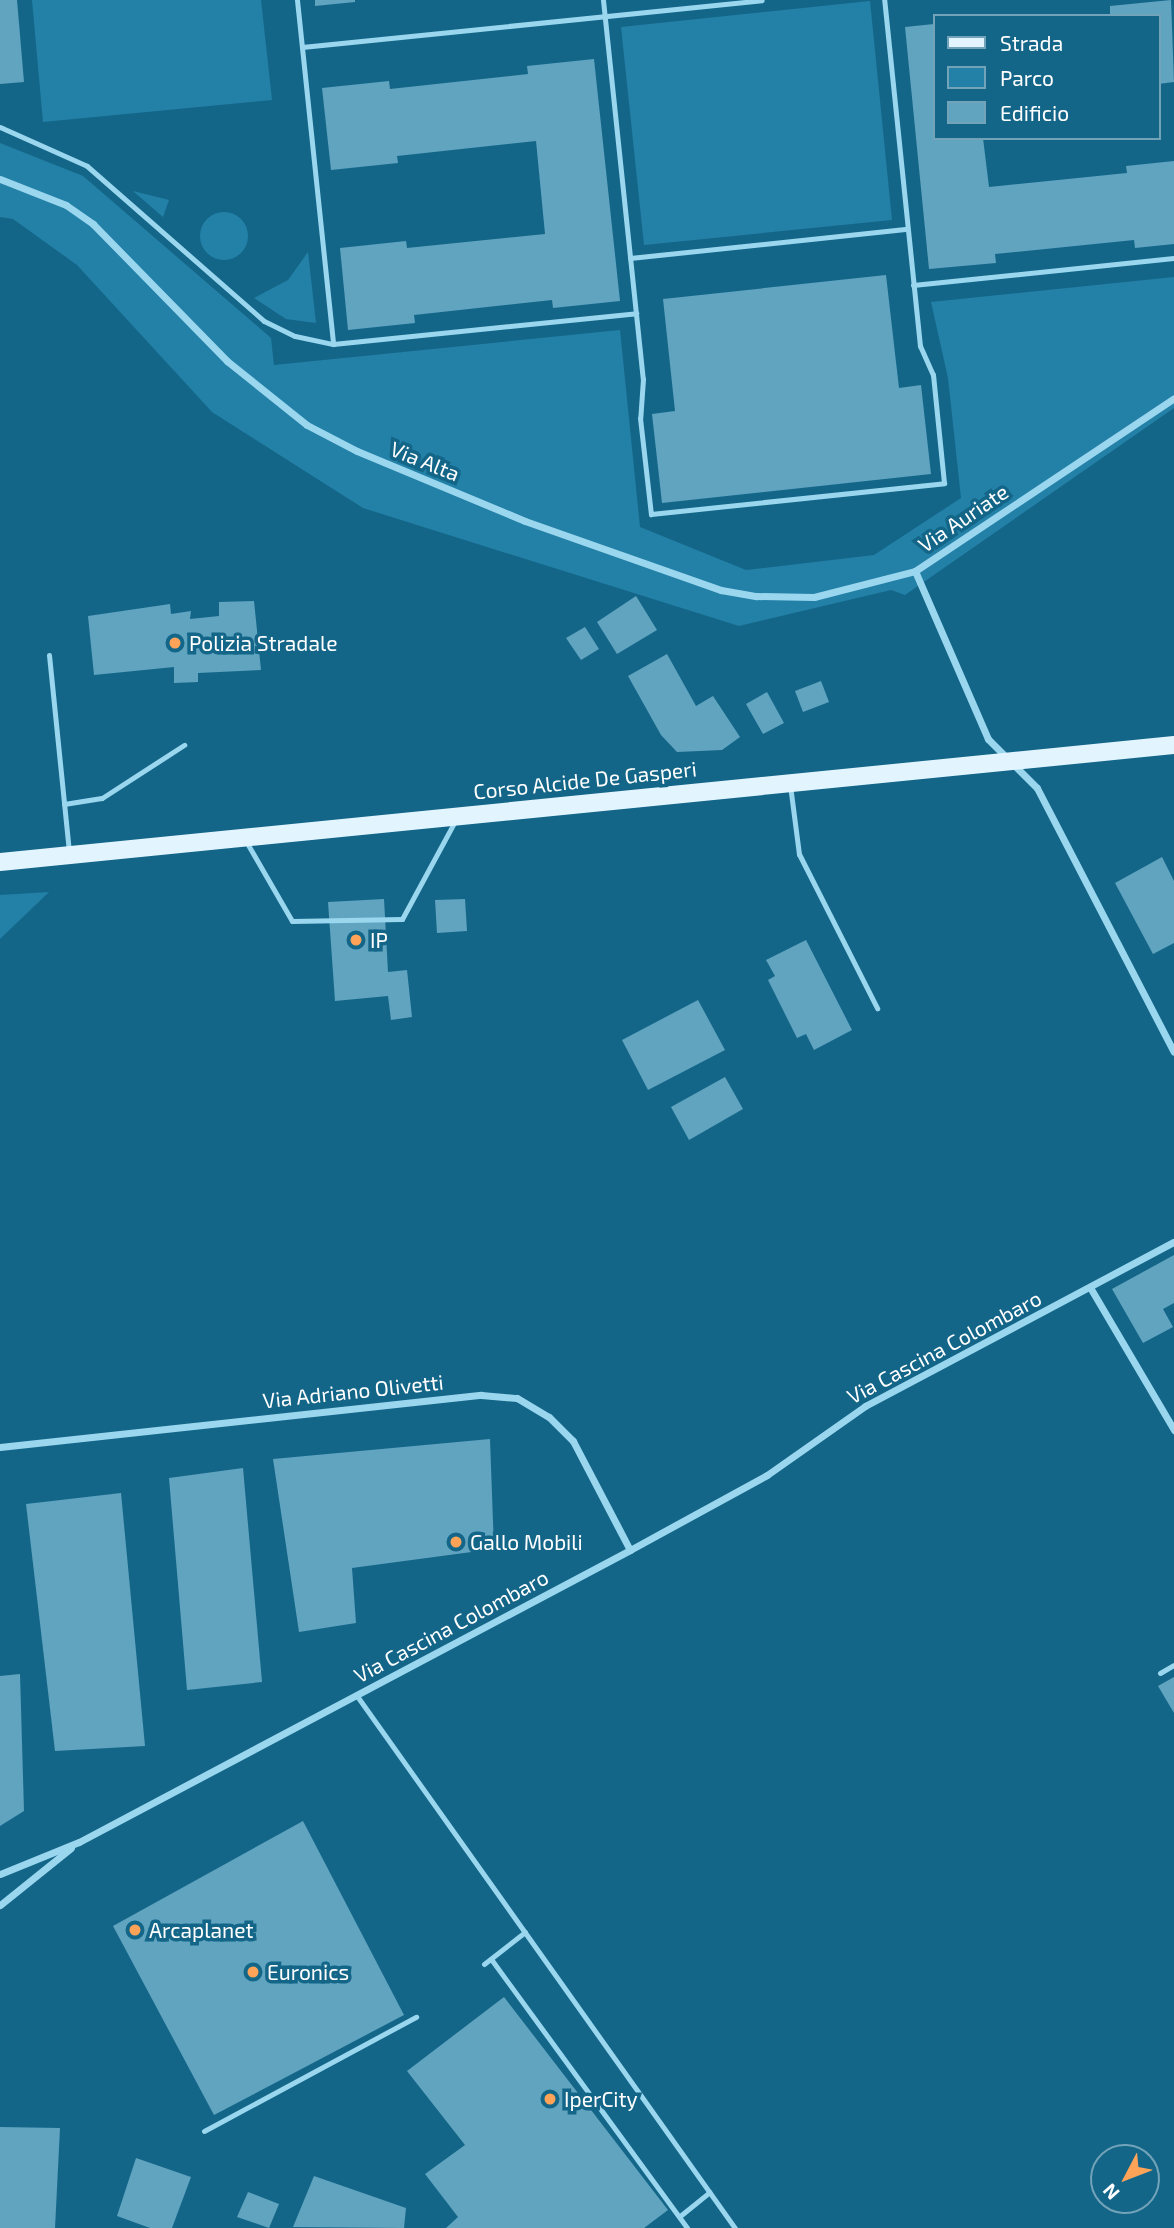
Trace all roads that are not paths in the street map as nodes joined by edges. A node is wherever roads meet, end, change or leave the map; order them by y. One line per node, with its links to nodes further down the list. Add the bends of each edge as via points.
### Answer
1 (297, 0): 6 (lane)
2 (603, 0): 5 (lane)
3 (762, 0): 5 (lane)
4 (884, 0): 9 (lane)
5 (604, 16): 6 (lane); 10 (lane)
6 (302, 47): 14 (lane)
7 (0, 127): 14 (lane, via 87,166 264,321 295,336)
8 (0, 179): 16 (street, Via Alta, via 66,205 93,224 262,394 357,452 537,526 721,590 814,597)
9 (907, 229): 10 (lane); 12 (lane)
10 (630, 258): 13 (lane)
11 (1174, 258): 12 (lane)
12 (913, 285): 13 (lane, via 920,346 933,374 944,483 651,514 640,418 643,379)
13 (636, 313): 14 (lane)
14 (333, 344)
15 (1174, 398): 16 (street, Via Auriate)
16 (915, 571): 20 (street, Via Auriate, via 988,739)
17 (49, 655): 22 (lane)
18 (184, 745): 22 (lane, via 102,798)
19 (1174, 745): 20 (main road, Corso Alcide De Gasperi)
20 (1009, 761): 21 (main road, Corso Alcide De Gasperi); 28 (street, via 1037,788)
21 (789, 783): 23 (main road, Corso Alcide De Gasperi); 27 (lane, via 799,854)
22 (64, 804): 25 (lane)
23 (458, 816): 24 (main road, Corso Alcide De Gasperi); 24 (lane, via 402,919 292,921)
24 (243, 837): 25 (main road, Corso Alcide De Gasperi)
25 (69, 854): 26 (main road, Corso Alcide De Gasperi)
26 (0, 862)
27 (877, 1008)
28 (1174, 1052)
29 (1174, 1242): 30 (street, Via Cascina Colombaro)
30 (1091, 1289): 31 (street); 33 (street, Via Cascina Colombaro, via 865,1406 767,1475)
31 (1174, 1430)
32 (0, 1447): 33 (street, Via Adriano Olivetti, via 481,1395 517,1398 549,1417 573,1441)
33 (630, 1550): 36 (street, Via Cascina Colombaro)
34 (1174, 1665): 35 (lane)
35 (1160, 1673)
36 (357, 1696): 37 (street, Via Cascina Colombaro); 40 (lane)
37 (79, 1842): 38 (street, Via Cascina Colombaro); 39 (street, Via Cascina Colombaro)
38 (0, 1874)
39 (0, 1905)
40 (525, 1932): 41 (lane); 45 (lane)
41 (491, 1959): 42 (lane); 46 (lane)
42 (484, 1964)
43 (416, 2017): 44 (lane)
44 (204, 2131)
45 (710, 2192): 46 (lane); 48 (lane)
46 (680, 2216): 47 (lane)
47 (687, 2228)
48 (735, 2228)

